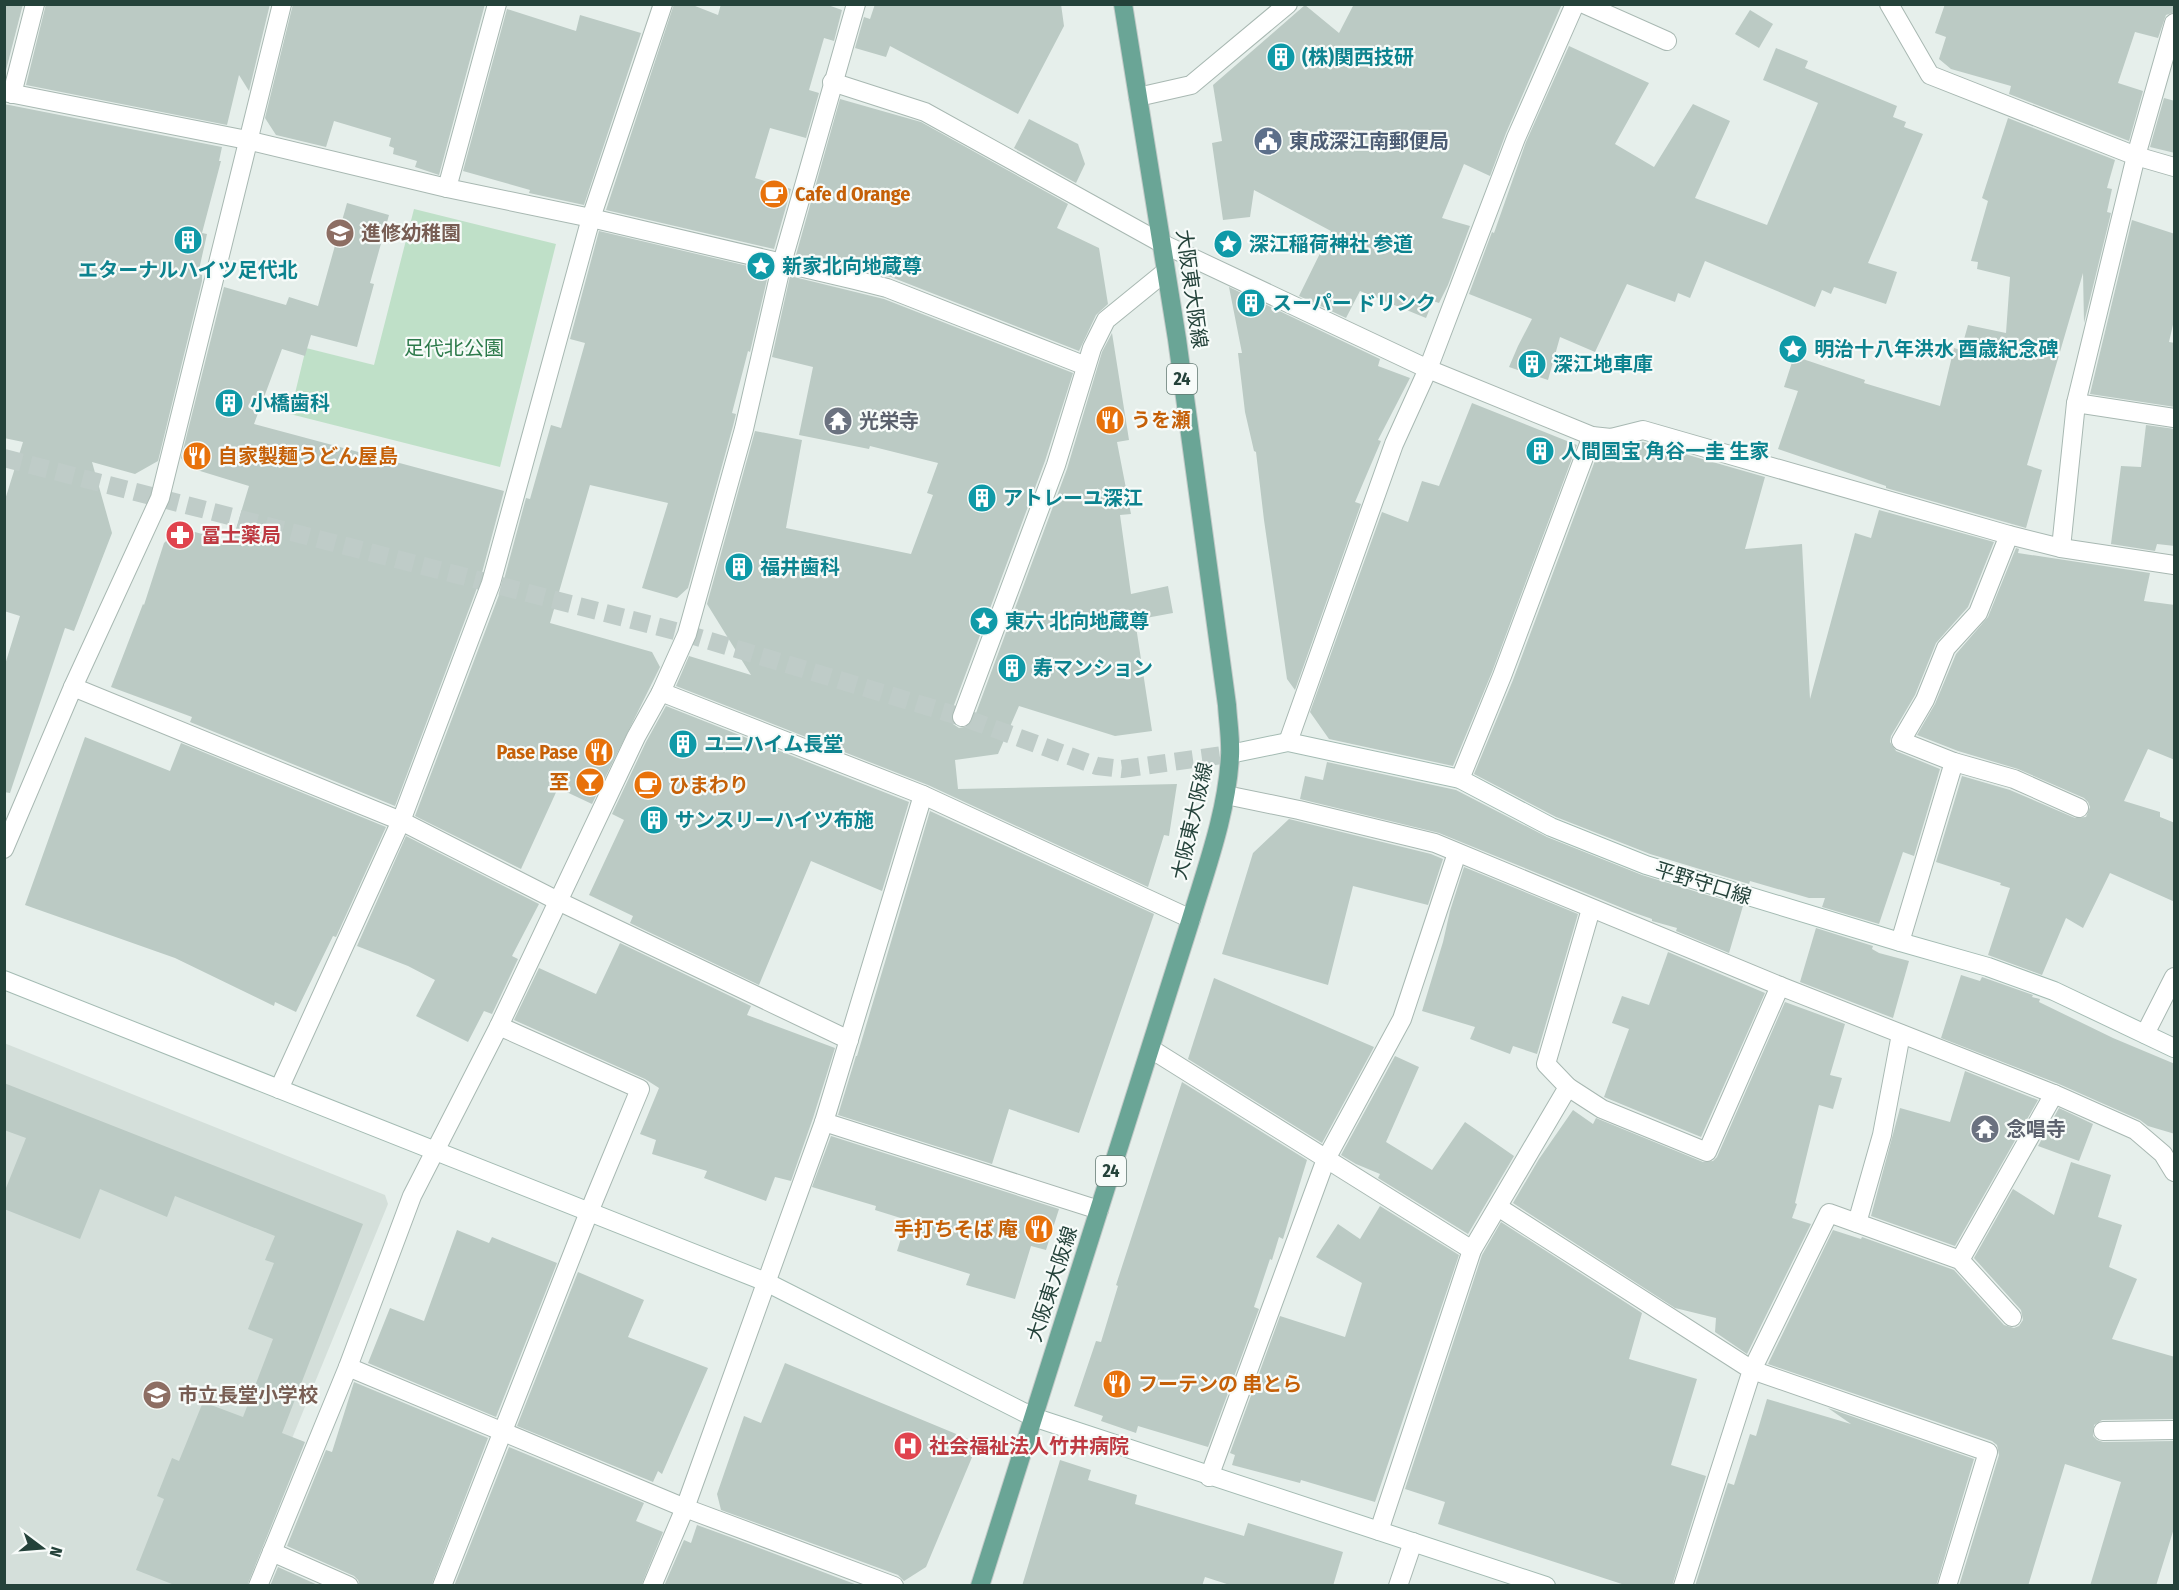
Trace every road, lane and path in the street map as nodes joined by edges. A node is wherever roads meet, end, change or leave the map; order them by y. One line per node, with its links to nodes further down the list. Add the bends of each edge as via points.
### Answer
1 (35, 4): 14 (street)
2 (282, 4): 16 (street)
3 (497, 4): 19 (street)
4 (663, 4): 20 (street)
5 (856, 4): 13 (street)
6 (1123, 4): 15 (main road, 大阪東大阪線 / 24)
7 (1288, 4): 15 (street, via 1191,85)
8 (1575, 4): 25 (street, via 1516,138)
9 (1584, 4): 12 (street)
10 (1889, 4): 17 (street, via 1930,75)
11 (2175, 23): 17 (street)
12 (1666, 41)
13 (832, 82): 21 (street, via 925,112); 22 (street)
14 (8, 93): 16 (street)
15 (1138, 97): 21 (main road, 大阪東大阪線 / 24)
16 (248, 140): 19 (street); 32 (street, via 160,498)
17 (2136, 156): 18 (street); 26 (street)
18 (2175, 166)
19 (447, 188): 20 (street)
20 (591, 218): 22 (street); 42 (street, via 491,583)
21 (1163, 244): 23 (main road, 大阪東大阪線 / 24); 25 (street)
22 (782, 263): 24 (street, via 887,288); 33 (street, via 744,429 687,634)
23 (1165, 272): 24 (street, via 1106,320); 36 (main road, 大阪東大阪線 / 24, via 1225,694)
24 (1086, 366): 34 (street, via 1056,465)
25 (1428, 369): 28 (street); 35 (street, via 1394,444)
26 (2076, 403): 27 (street); 30 (street)
27 (2175, 418)
28 (1592, 436): 29 (street, via 1611,438 1643,430); 38 (street)
29 (2009, 535): 30 (street); 37 (street, via 1978,613 1946,648 1925,700 1900,741)
30 (2061, 548): 31 (street)
31 (2175, 565)
32 (73, 687): 42 (street); 43 (street)
33 (661, 692): 39 (street); 45 (street)
34 (962, 717)
35 (1288, 741): 36 (street, 平野守口線); 38 (street, 平野守口線)
36 (1230, 754): 40 (main road, 大阪東大阪線 / 24)
37 (1954, 762): 41 (street, via 2014,779); 48 (street)
38 (1460, 779): 48 (street, 平野守口線, via 1551,827 1646,865)
39 (922, 795): 47 (street); 55 (street)
40 (1226, 795): 44 (street, via 1435,843); 47 (main road, 大阪東大阪線 / 24)
41 (2079, 808)
42 (400, 821): 45 (street); 59 (street)
43 (4, 849)
44 (1457, 853): 46 (street); 63 (street, via 1402,1019)
45 (558, 901): 52 (street); 55 (street)
46 (1592, 909): 51 (street); 58 (street, via 1546,1064)
47 (1191, 919): 57 (main road, 大阪東大阪線 / 24)
48 (1900, 942): 54 (street, 平野守口線, via 2054,991)
49 (2175, 977): 54 (street)
50 (4, 980): 59 (street)
51 (1780, 986): 53 (street); 58 (street, via 1707,1152 1602,1109)
52 (499, 1026): 62 (street); 67 (street, via 640,1089)
53 (1901, 1034): 60 (street); 68 (street, via 1882,1135)
54 (2145, 1034): 56 (street, 平野守口線)
55 (849, 1040): 61 (street)
56 (2175, 1048)
57 (1150, 1049): 63 (street); 66 (main road, 大阪東大阪線 / 24)
58 (1568, 1087): 65 (street)
59 (279, 1089): 62 (street)
60 (2054, 1094): 64 (street, via 2135,1130 2163,1154); 70 (street)
61 (824, 1122): 66 (street); 71 (street)
62 (434, 1150): 67 (street); 73 (street, via 412,1196)
63 (1326, 1159): 69 (street); 79 (street)
64 (2175, 1172)
65 (1498, 1207): 69 (street); 74 (street)
66 (1099, 1210): 75 (main road, 大阪東大阪線 / 24)
67 (589, 1212): 71 (street); 77 (street)
68 (1857, 1223): 70 (street); 74 (street, via 1829,1213)
69 (1472, 1250): 81 (street)
70 (1960, 1260): 72 (street)
71 (766, 1282): 75 (street); 80 (street)
72 (2012, 1317)
73 (348, 1367): 77 (street); 83 (street)
74 (1752, 1370): 92 (street); 93 (street, via 1988,1452)
75 (1033, 1417): 79 (street); 89 (main road, 大阪東大阪線 / 24)
76 (2175, 1430): 78 (street)
77 (502, 1431): 80 (street); 86 (street)
78 (2103, 1431)
79 (1209, 1477): 81 (street)
80 (685, 1508): 87 (street); 88 (street)
81 (1379, 1531): 82 (street)
82 (1413, 1542): 90 (street); 91 (street)
83 (272, 1552): 84 (street); 85 (street)
84 (258, 1586)
85 (349, 1586)
86 (442, 1586)
87 (652, 1586)
88 (894, 1586)
89 (980, 1586)
90 (1398, 1586)
91 (1546, 1586)
92 (1683, 1586)
93 (1947, 1586)

